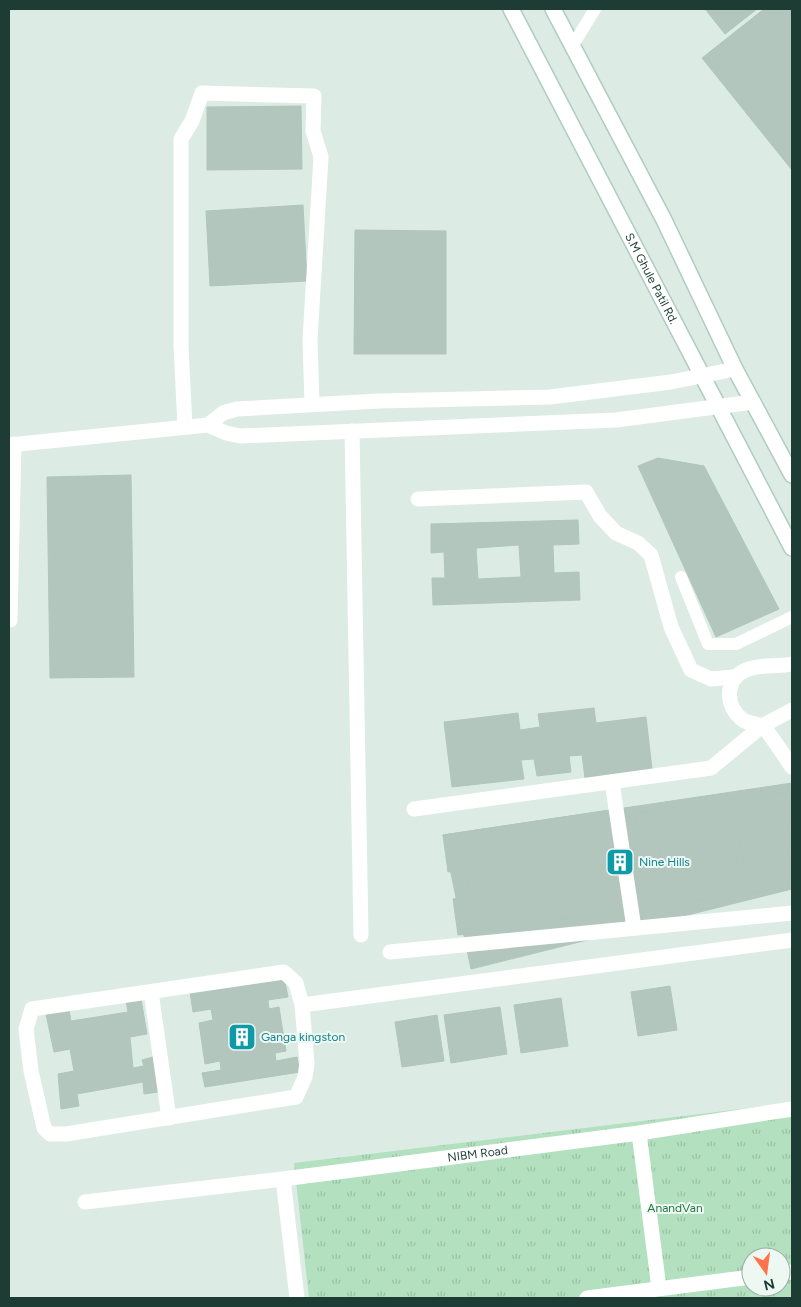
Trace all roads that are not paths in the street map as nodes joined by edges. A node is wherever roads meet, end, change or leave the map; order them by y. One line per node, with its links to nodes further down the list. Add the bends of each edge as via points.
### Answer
1 (511, 9): 6 (street, S.M Ghule Patil Rd.)
2 (553, 9): 4 (street)
3 (595, 9): 4 (lane)
4 (573, 45): 5 (street, via 664,220)
5 (735, 369): 6 (street); 7 (street)
6 (702, 376): 8 (street, via 550,397); 9 (street, S.M Ghule Patil Rd.)
7 (753, 402): 9 (street); 14 (street)
8 (312, 404): 10 (street, via 237,409 223,413); 11 (street, via 310,340 321,157 313,131 314,96 202,93 180,140 181,346)
9 (720, 406): 12 (street, via 616,420); 16 (street, S.M Ghule Patil Rd.)
10 (208, 425): 11 (street); 12 (street, via 240,436)
11 (185, 427): 13 (street)
12 (352, 431): 29 (street)
13 (11, 445): 19 (street)
14 (792, 475)
15 (418, 499): 21 (street, via 586,492 600,516 616,533 638,543 651,555 671,627 691,670 711,679)
16 (792, 548)
17 (681, 577): 18 (lane, via 708,644 736,644)
18 (792, 617)
19 (10, 620)
20 (792, 664): 21 (street, via 747,669)
21 (734, 677): 23 (street, via 729,686 733,708 742,720)
22 (792, 710): 23 (street)
23 (762, 726): 24 (street); 25 (street, via 711,768)
24 (792, 767)
25 (612, 782): 26 (street); 28 (street)
26 (414, 809)
27 (792, 913): 28 (street)
28 (634, 928): 31 (street)
29 (361, 935)
30 (792, 940): 33 (street)
31 (390, 952)
32 (151, 992): 33 (street, via 284,972 296,983); 35 (street); 35 (street, via 32,1009 26,1029 31,1070 44,1128 50,1134)
33 (302, 1005): 35 (street, via 306,1063 305,1076 296,1097)
34 (792, 1109): 36 (street, NIBM Road)
35 (169, 1118)
36 (639, 1133): 37 (street, NIBM Road); 40 (street)
37 (283, 1179): 38 (street, NIBM Road); 41 (street)
38 (86, 1202)
39 (741, 1278): 40 (street)
40 (659, 1288): 42 (street)
41 (298, 1298)
42 (587, 1298)

